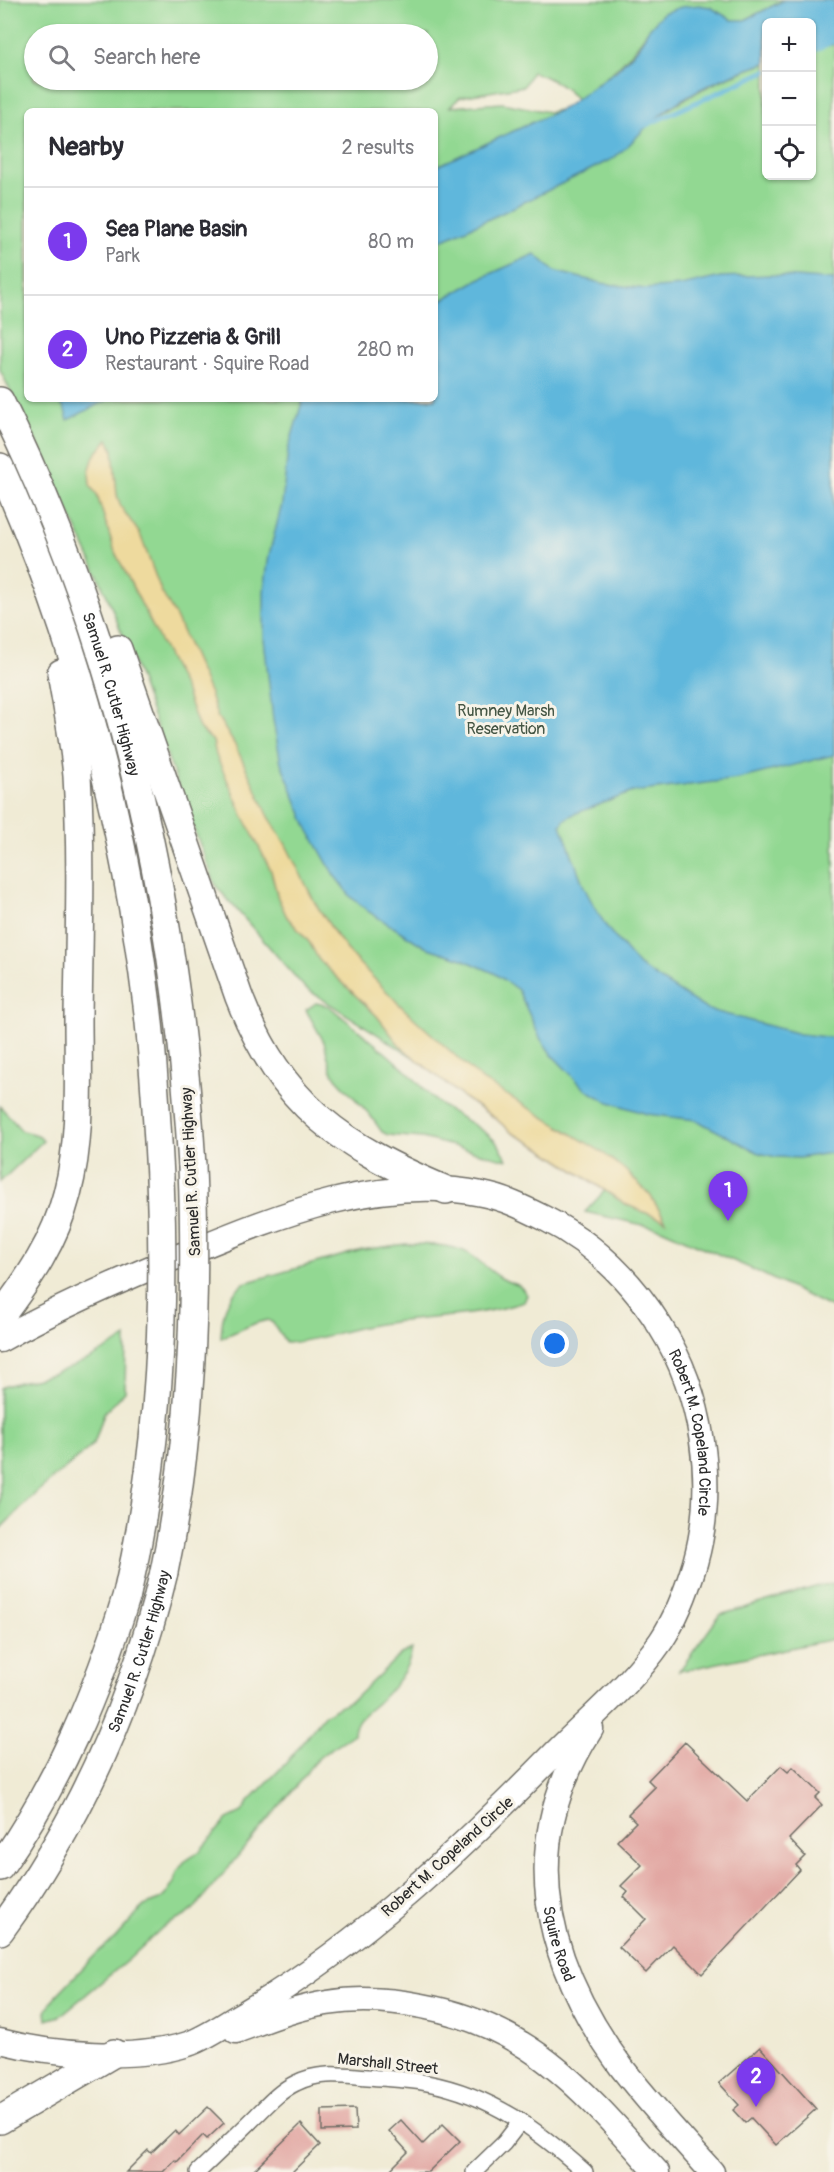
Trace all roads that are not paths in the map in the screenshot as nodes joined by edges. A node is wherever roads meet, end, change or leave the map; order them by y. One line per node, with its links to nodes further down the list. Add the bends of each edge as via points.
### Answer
1 (0, 401): 3 (highway, Samuel R. Cutler Highway, via 52,513)
2 (4, 475): 4 (highway, Samuel R. Cutler Highway)
3 (83, 595): 5 (highway, via 118,648 239,997 269,1060 301,1101 342,1137 395,1168); 10 (highway, Samuel R. Cutler Highway, bridge, via 128,745 157,879 183,1051 194,1254 190,1375 179,1492 164,1572 141,1658 103,1754 56,1846)
4 (55, 606): 6 (highway, via 78,807 76,1139 67,1195 55,1231 39,1263); 9 (highway, Samuel R. Cutler Highway, bridge, via 104,770 132,904 155,1085 162,1277 156,1408 143,1516 126,1594 99,1681 76,1734 39,1806)
5 (446, 1190): 7 (highway, Robert M. Copeland Circle, via 365,1193 280,1216 144,1270); 8 (highway, Robert M. Copeland Circle, via 485,1194 520,1206 565,1229 600,1255 657,1320 693,1400 705,1475 697,1554 669,1628)
6 (0, 1317)
7 (0, 1340)
8 (622, 1689): 12 (highway, Robert M. Copeland Circle, via 482,1827 369,1924 261,2003); 20 (highway, Squire Road, via 582,1744 556,1806 546,1863 552,1924 577,1993 609,2048)
9 (0, 1867)
10 (0, 1931)
11 (0, 2042): 13 (highway, Robert M. Copeland Circle, via 58,2051)
12 (190, 2043): 13 (highway, Robert M. Copeland Circle); 19 (highway, via 291,2011 341,2001 393,2002 452,2013 500,2031 552,2064)
13 (114, 2053): 14 (highway)
14 (0, 2120)
15 (521, 2121): 16 (street, Marshall Street, via 466,2093 428,2083 332,2074 313,2076 285,2088); 17 (street); 18 (street, Marshall Street)
16 (198, 2172)
17 (474, 2172)
18 (585, 2172)
19 (657, 2172)
20 (712, 2172)

